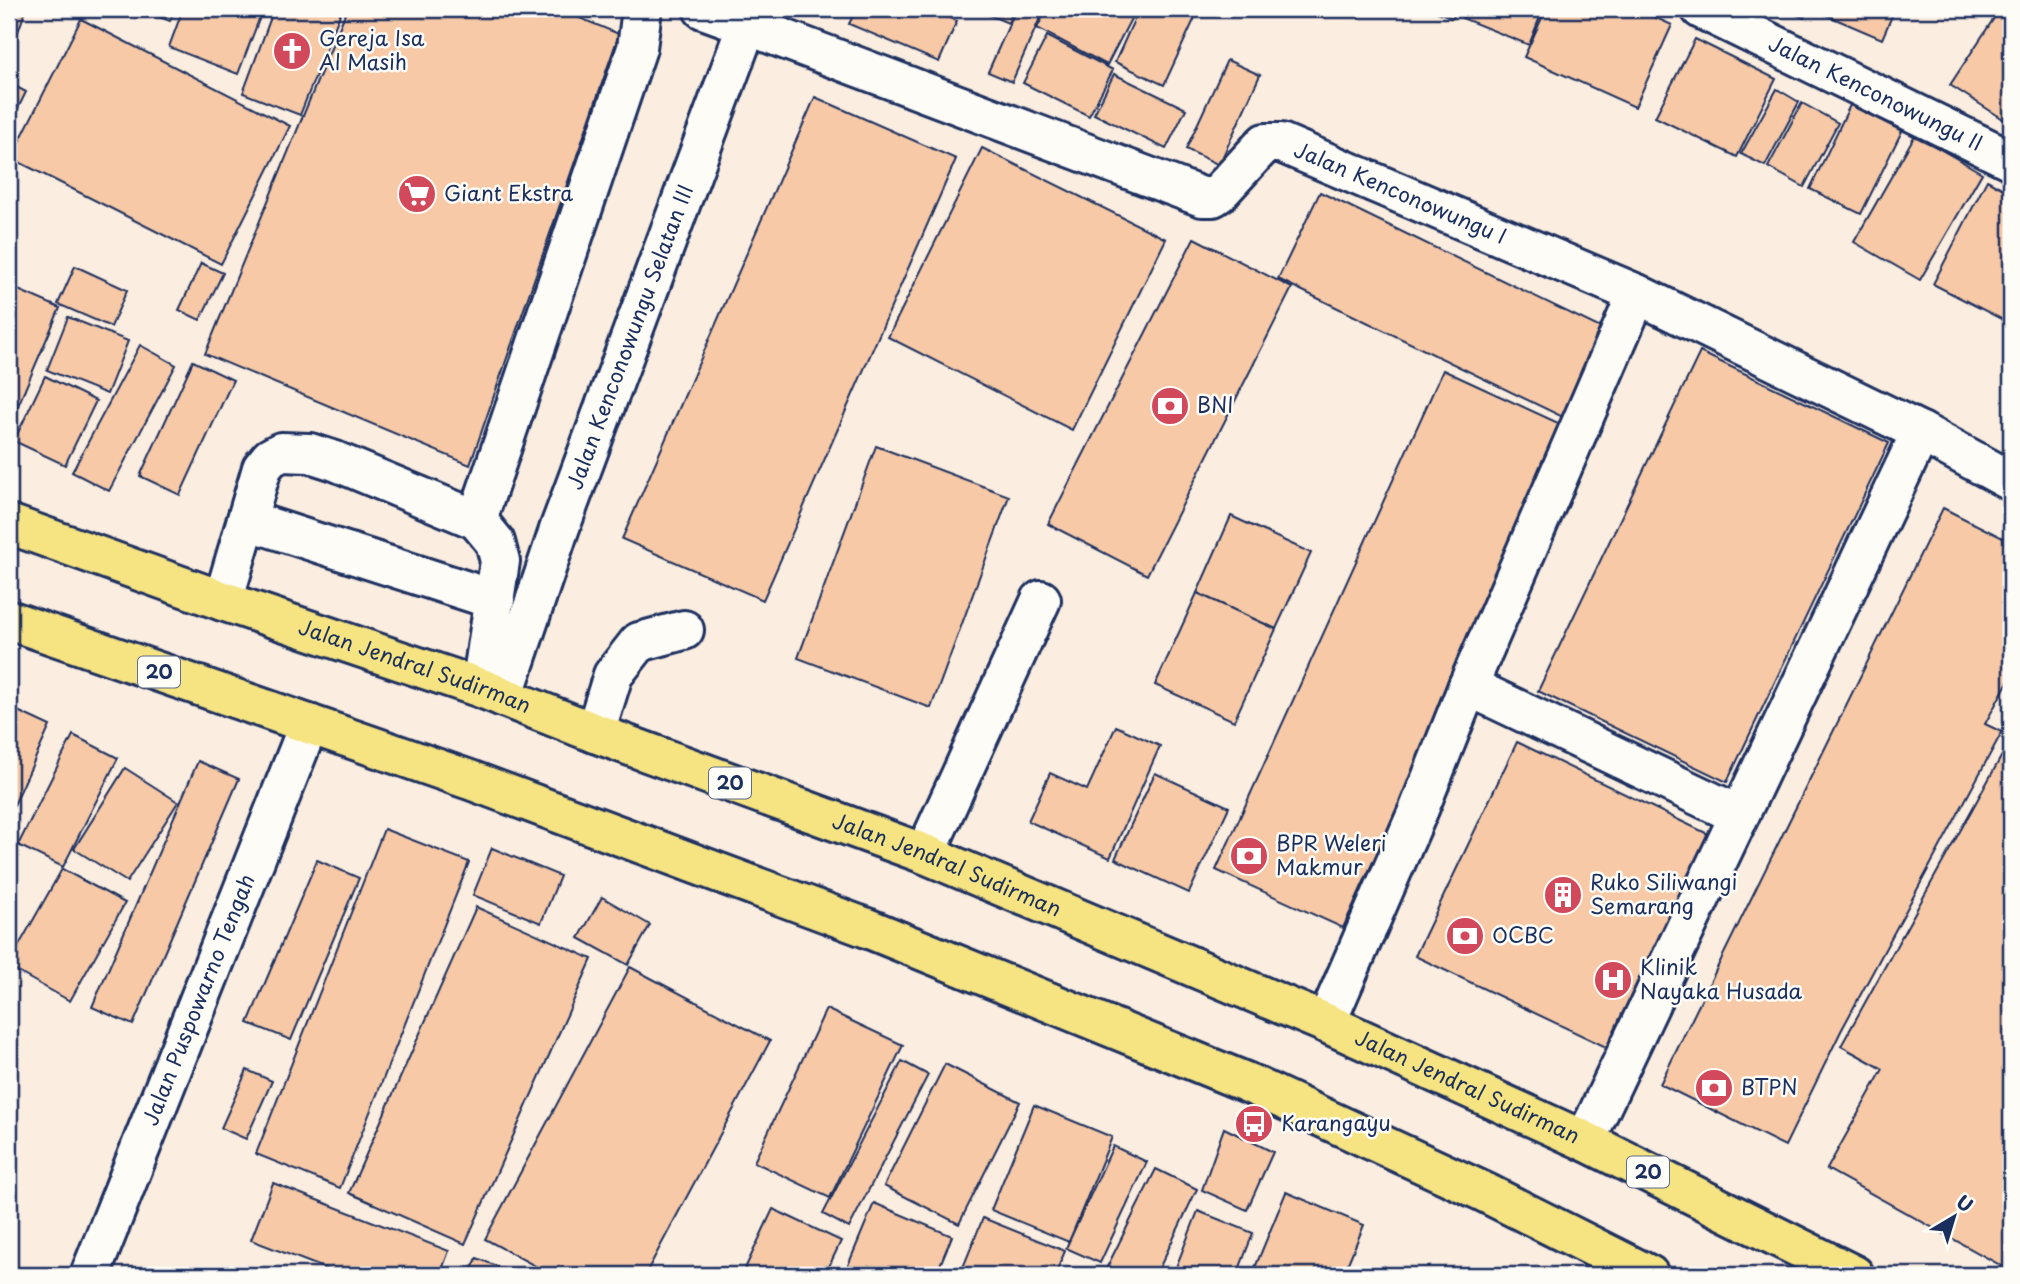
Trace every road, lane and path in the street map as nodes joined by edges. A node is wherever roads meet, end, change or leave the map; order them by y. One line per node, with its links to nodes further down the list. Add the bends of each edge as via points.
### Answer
1 (642, 9): 10 (street, via 637,48)
2 (703, 9): 4 (street)
3 (1702, 9): 5 (street, Jalan Kenconowungu II)
4 (747, 25): 6 (street, Jalan Kenconowungu I, via 1202,197 1219,193 1265,144 1281,143); 18 (street, Jalan Kenconowungu Selatan III)
5 (2011, 160)
6 (1637, 294): 7 (street, Jalan Kenconowungu I); 17 (street)
7 (1921, 432): 8 (street, Jalan Kenconowungu I); 21 (street)
8 (2011, 481)
9 (247, 520): 10 (street, via 262,468 270,458 292,451 335,461); 12 (street); 14 (street)
10 (477, 520): 12 (street, via 495,542 500,561)
11 (9, 524): 14 (highway, Jalan Jendral Sudirman / 20)
12 (495, 600): 18 (street)
13 (1041, 600): 22 (street)
14 (223, 601): 18 (highway, Jalan Jendral Sudirman / 20)
15 (9, 620): 19 (highway, 20)
16 (684, 630): 20 (street, via 639,642 613,676)
17 (1468, 686): 21 (street); 23 (street)
18 (492, 693): 20 (highway, Jalan Jendral Sudirman / 20)
19 (309, 724): 25 (street, Jalan Puspowarno Tengah); 26 (highway, 20, via 483,784 854,924 1248,1083 1484,1192)
20 (595, 733): 22 (highway, Jalan Jendral Sudirman / 20)
21 (1738, 815): 24 (street)
22 (925, 854): 23 (highway, Jalan Jendral Sudirman / 20)
23 (1326, 1023): 24 (highway, Jalan Jendral Sudirman / 20)
24 (1585, 1141): 27 (highway, Jalan Jendral Sudirman / 20)
25 (90, 1275)
26 (1649, 1275)
27 (1854, 1275)

